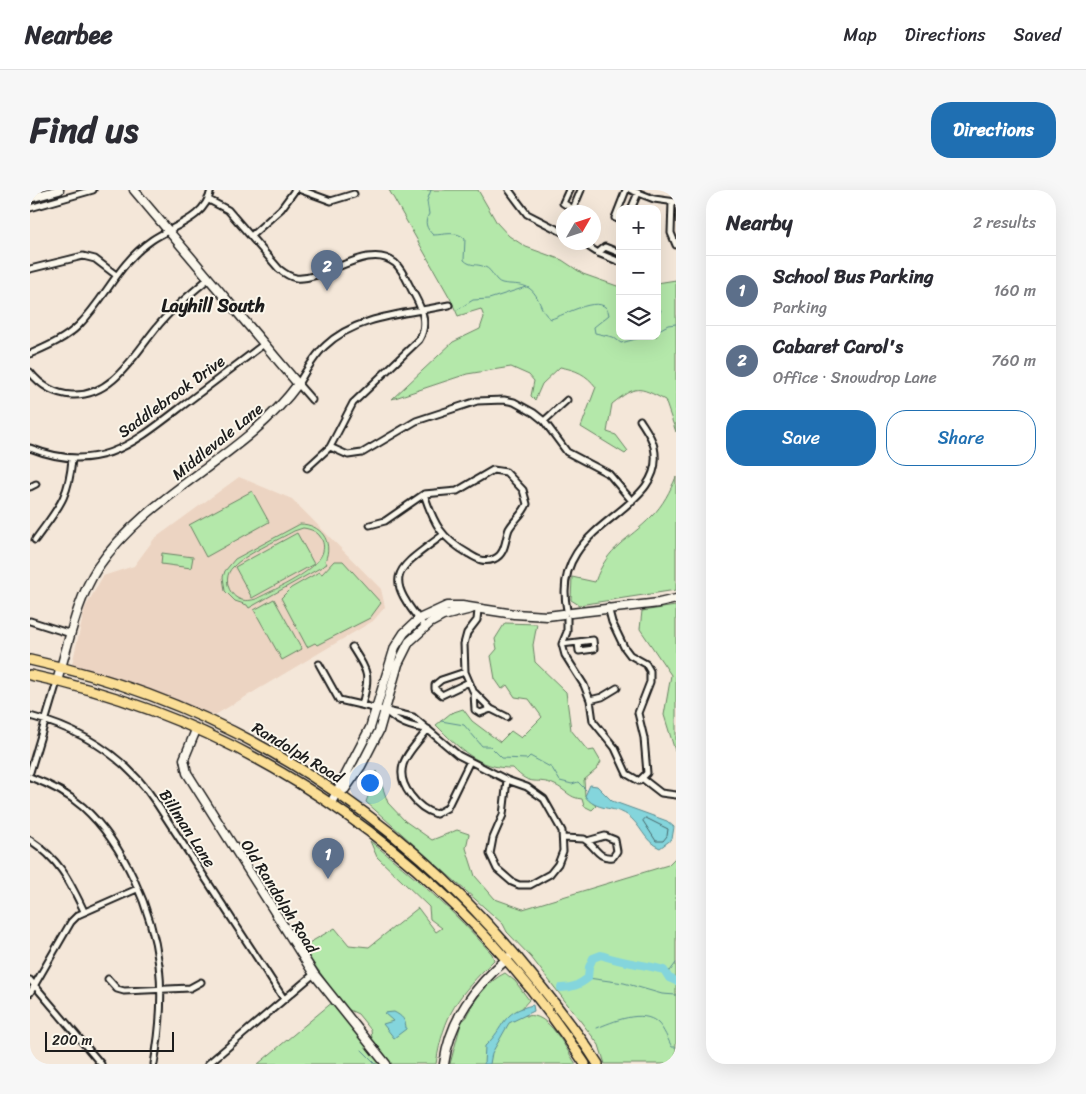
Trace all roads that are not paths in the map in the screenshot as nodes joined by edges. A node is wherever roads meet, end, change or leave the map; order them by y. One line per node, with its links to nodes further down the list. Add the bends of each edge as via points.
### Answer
1 (59, 190): 13 (street)
2 (93, 190): 18 (street)
3 (134, 190): 20 (street)
4 (211, 190): 14 (street)
5 (295, 190): 21 (street, via 281,209)
6 (301, 190): 12 (street, via 331,201)
7 (509, 190): 19 (street, via 527,214)
8 (569, 190): 9 (street, via 563,203 573,209)
9 (581, 190)
10 (626, 190): 16 (street)
11 (635, 191): 15 (street); 17 (street)
12 (354, 194)
13 (30, 198)
14 (209, 200): 20 (street, via 199,213); 21 (street, via 228,210)
15 (674, 202): 22 (street, via 671,233)
16 (620, 205)
17 (632, 205)
18 (30, 208)
19 (556, 229)
20 (168, 231): 28 (street, via 139,250); 29 (street)
21 (251, 236): 31 (street, via 279,269 295,278 305,278 372,256 387,258 401,271)
22 (676, 245)
23 (593, 250): 25 (street)
24 (616, 251): 25 (street, via 605,247)
25 (598, 253): 26 (street)
26 (616, 260)
27 (30, 269): 28 (street, via 83,256 95,259)
28 (116, 275): 33 (street, via 72,332)
29 (208, 279): 32 (street); 34 (street, via 166,316 130,363 102,388 81,395 65,395 47,388)
30 (449, 305): 31 (street, Middlevale Lane)
31 (422, 311): 35 (street, Middlevale Lane, via 369,321 347,330 324,347); 40 (street, via 424,327 419,340 353,403)
32 (264, 344): 35 (street); 42 (street, Saddlebrook Drive, via 135,441 107,454)
33 (30, 354)
34 (30, 372)
35 (298, 384): 36 (street); 58 (street, Middlevale Lane, via 275,412 122,537 91,580 80,602)
36 (312, 400)
37 (567, 400): 39 (street)
38 (640, 420): 47 (street, via 651,438 656,462 648,485)
39 (544, 421): 40 (street, via 514,402 488,399 416,421 362,453 348,455); 47 (street, via 567,452 609,474)
40 (330, 447): 43 (street)
41 (30, 448): 42 (street, Saddlebrook Drive)
42 (72, 459): 50 (street, via 66,495)
43 (307, 468)
44 (36, 484): 45 (street)
45 (30, 487)
46 (424, 494): 48 (street, via 385,521); 49 (street); 49 (street, via 456,491 492,470 506,472 526,495 523,514 509,530 496,559 481,561 453,545)
47 (632, 501): 54 (street, via 588,536 576,553 565,579)
48 (370, 525)
49 (443, 535): 55 (street, via 407,562 399,577 402,597)
50 (35, 540)
51 (676, 599): 52 (street)
52 (608, 607): 54 (street); 87 (street, via 624,647 650,671 650,682 638,713 646,758 647,773)
53 (474, 609): 54 (street, via 536,616); 55 (street, via 448,606); 57 (street, via 443,616); 65 (street, via 477,620 464,639)
54 (567, 614): 60 (street, via 567,632)
55 (419, 619): 57 (street); 73 (street, via 395,647)
56 (30, 621): 58 (street)
57 (425, 627): 75 (street, via 402,653)
58 (71, 634): 64 (street, Middlevale Lane)
59 (578, 643): 60 (street)
60 (562, 644): 71 (street)
61 (352, 647): 72 (street, via 368,673)
62 (30, 660): 64 (main road, Randolph Road)
63 (318, 664): 72 (street, via 339,700)
64 (62, 667): 67 (street, Middlevale Lane); 78 (main road, Randolph Road)
65 (465, 672): 68 (street); 68 (street, via 441,680 435,684 435,689 442,695)
66 (30, 675): 67 (main road, Randolph Road)
67 (57, 681): 76 (main road, Randolph Road); 80 (street)
68 (469, 682): 70 (street)
69 (617, 688): 71 (street)
70 (474, 693): 74 (street); 74 (street, via 475,710 480,713)
71 (590, 700): 87 (street, via 592,721 615,748 627,774 635,780)
72 (362, 705): 73 (street)
73 (377, 708): 75 (street); 89 (street)
74 (491, 709): 79 (street)
75 (385, 711): 81 (street, via 412,717); 81 (street, via 392,718 416,728); 89 (street, via 361,766 345,789)
76 (161, 715): 78 (main road, via 193,722); 82 (main road, Randolph Road)
77 (30, 716): 80 (street, Billman Lane)
78 (204, 716): 83 (main road, Randolph Road)
79 (508, 717)
80 (45, 720): 85 (street); 106 (street, Billman Lane, via 94,741 138,778)
81 (428, 729): 84 (street); 84 (street, via 403,764 404,782 412,797 430,812 442,812)
82 (196, 730): 83 (main road, via 206,722); 91 (main road, Randolph Road, via 257,759); 99 (street, Old Randolph Road, via 184,759 185,768)
83 (236, 733): 89 (main road, Randolph Road, via 295,764)
84 (470, 762): 88 (street)
85 (30, 772)
86 (30, 777): 95 (street, via 53,786 84,808 104,830)
87 (643, 779): 90 (street, via 661,793)
88 (507, 780): 92 (street, via 528,787 544,799); 92 (street, via 503,815 490,854 504,876 523,886 543,879 558,864)
89 (338, 793): 91 (street); 97 (main road, Randolph Road, via 386,829 439,876)
90 (676, 794)
91 (331, 803): 98 (main road, Randolph Road, via 412,865 453,902)
92 (564, 838): 94 (street)
93 (30, 840): 96 (street, via 46,850 60,865)
94 (587, 841): 94 (street, via 605,836 615,840 617,851 613,857 606,858)
95 (138, 889): 96 (street); 104 (street, via 154,937)
96 (84, 911): 103 (street, via 71,922)
97 (514, 952): 98 (street); 113 (main road, Randolph Road)
98 (506, 959): 111 (street, via 464,1006 450,1036); 112 (main road, Randolph Road)
99 (314, 974): 106 (street); 110 (street, Old Randolph Road)
100 (108, 979): 104 (street, via 117,989 124,991)
101 (30, 980): 103 (street)
102 (201, 982): 104 (street, via 193,988)
103 (34, 986): 105 (street); 107 (street)
104 (161, 990): 108 (street)
105 (30, 993)
106 (284, 999): 109 (street)
107 (101, 1064)
108 (154, 1064)
109 (208, 1064)
110 (386, 1064)
111 (444, 1064)
112 (585, 1064)
113 (598, 1064)

